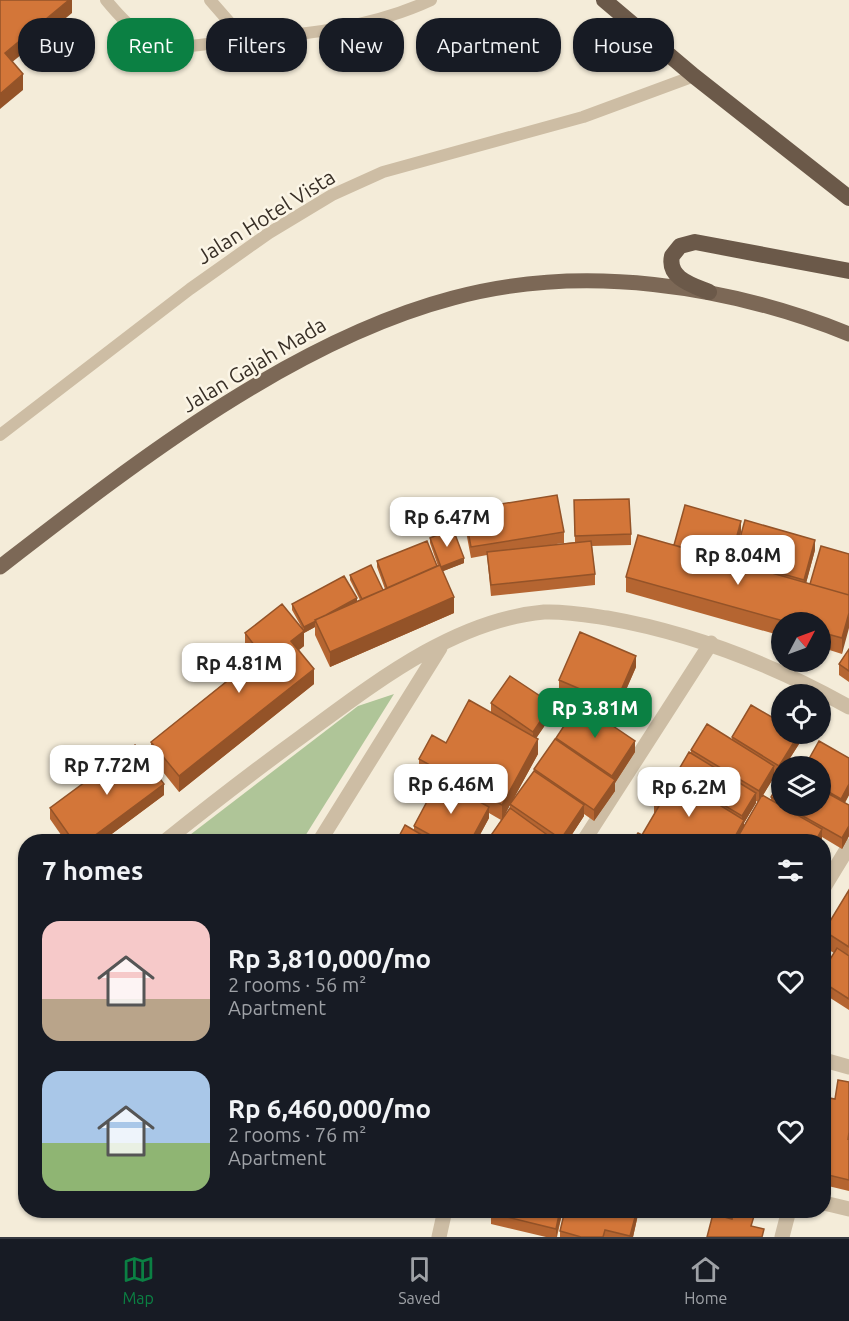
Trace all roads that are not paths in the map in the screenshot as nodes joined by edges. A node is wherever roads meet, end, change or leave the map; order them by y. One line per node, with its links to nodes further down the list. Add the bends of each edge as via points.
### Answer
1 (106, 0): 7 (lane, via 122,20 148,40 165,45)
2 (210, 0): 5 (lane)
3 (431, 0): 6 (lane, via 386,18)
4 (604, 0): 8 (highway)
5 (226, 18)
6 (307, 31)
7 (206, 44)
8 (694, 76): 9 (highway); 13 (lane, Jalan Hotel Vista, via 583,117 383,172 332,195 269,233 190,289)
9 (849, 198)
10 (849, 271): 11 (highway, via 695,242 680,246 672,256 673,270 684,281)
11 (709, 292): 12 (main road, Jalan Gajah Mada, via 784,311); 14 (main road, Jalan Gajah Mada, via 620,284 504,288 453,298 346,336 273,375 175,439)
12 (849, 334)
13 (0, 435)
14 (0, 567)
15 (711, 643): 16 (street, via 632,622 546,612 491,624); 17 (street); 20 (street)
16 (442, 645): 18 (street, via 346,704); 19 (street)
17 (849, 707)
18 (175, 834)
19 (324, 834)
20 (588, 834)
21 (849, 846): 22 (street)
22 (831, 876)
23 (831, 1062): 24 (street)
24 (849, 1066)
25 (831, 1205): 26 (street)
26 (849, 1209)
27 (443, 1218): 29 (street)
28 (787, 1218): 30 (street)
29 (439, 1237)
30 (782, 1237)

